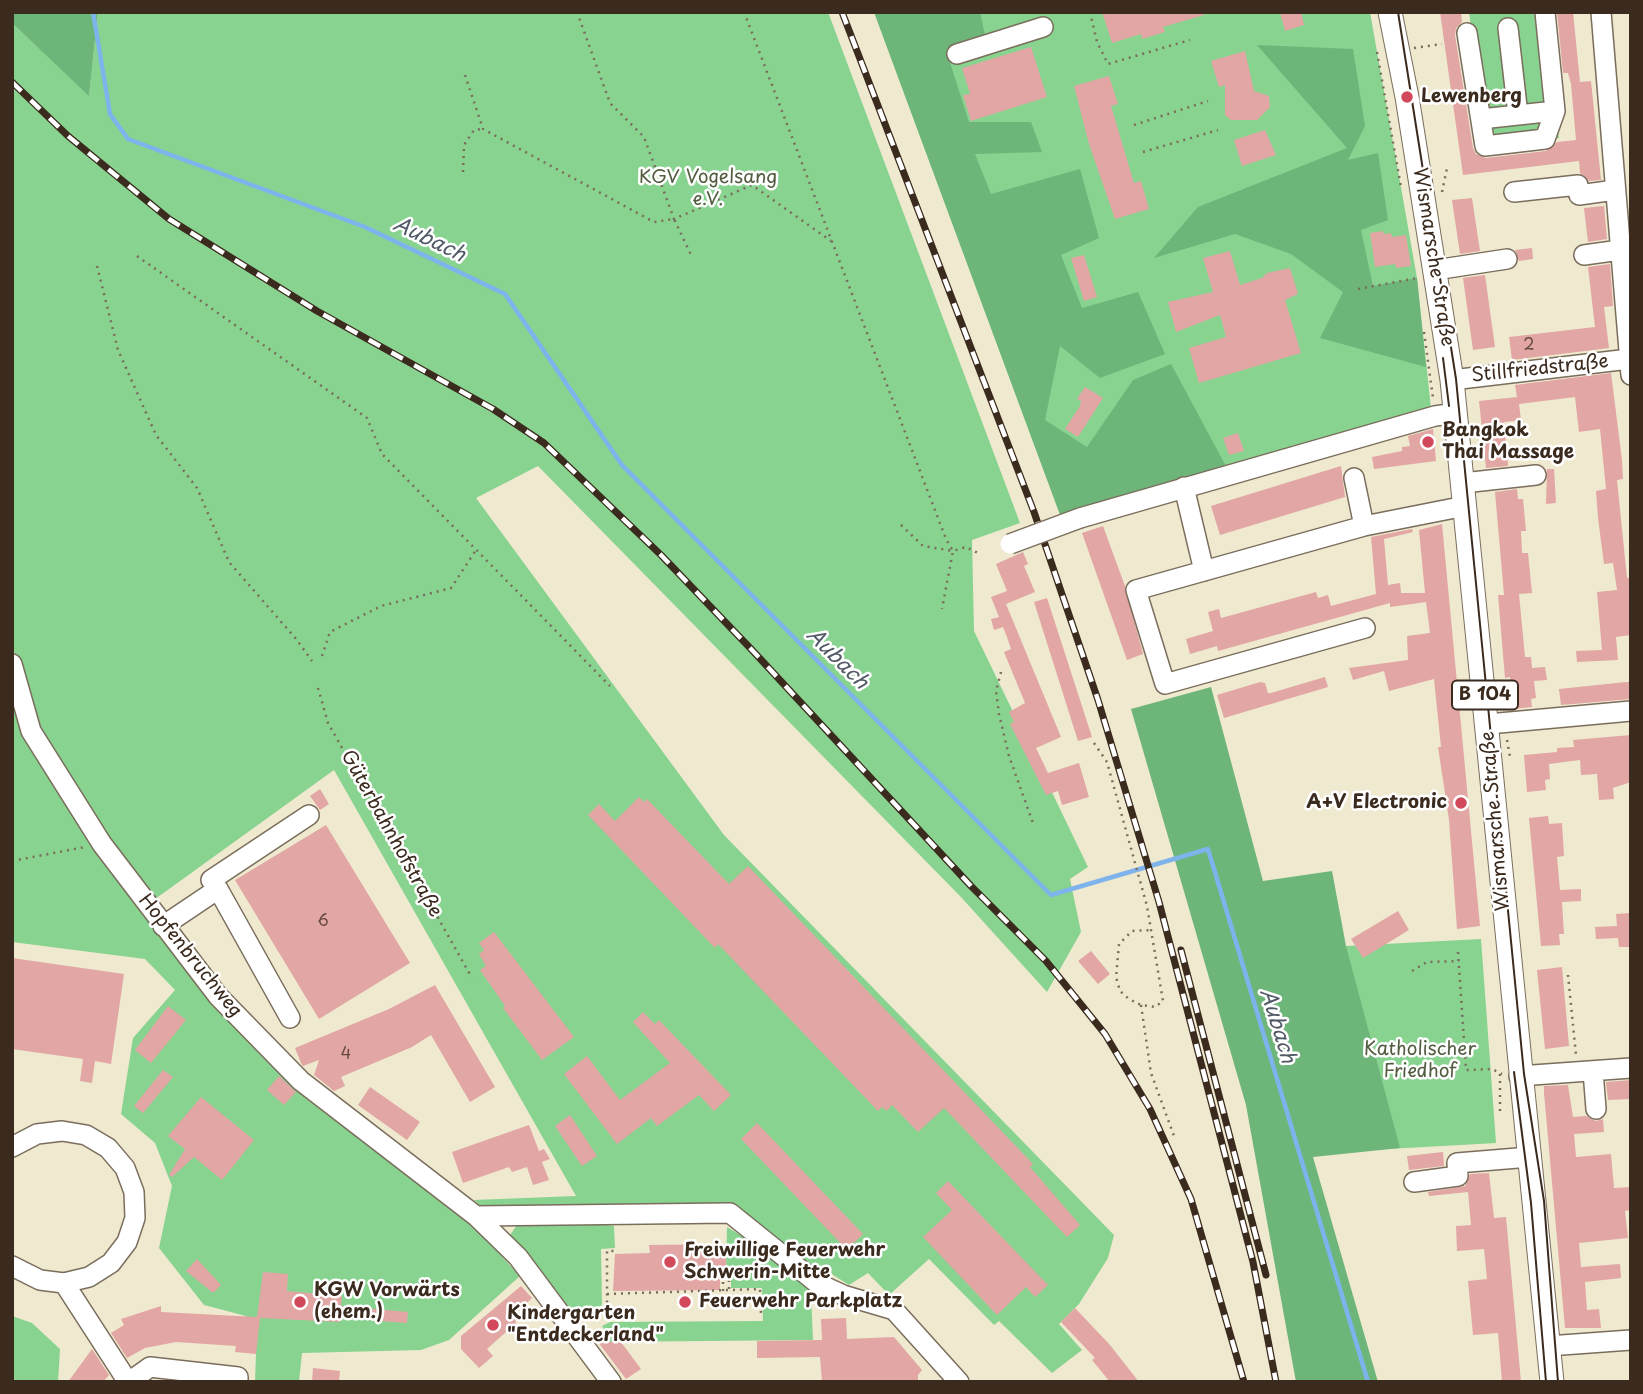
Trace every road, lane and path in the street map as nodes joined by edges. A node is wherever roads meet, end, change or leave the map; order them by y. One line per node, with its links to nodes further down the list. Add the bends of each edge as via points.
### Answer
1 (577, 12): 27 (path, via 610,103 644,137)
2 (744, 12): 28 (path)
3 (1090, 12): 10 (path, via 1108,64)
4 (1390, 12): 12 (main road, Wismarsche Straße / B 104)
5 (1545, 12): 16 (street)
6 (1601, 12): 24 (street)
7 (1043, 27): 13 (street)
8 (1508, 28): 17 (street)
9 (1467, 33): 18 (street)
10 (1190, 40)
11 (1442, 44): 12 (path)
12 (1387, 52): 26 (path); 35 (main road, Wismarsche Straße / B 104, via 1407,97)
13 (957, 54)
14 (465, 75): 20 (path)
15 (1208, 101): 19 (path)
16 (1555, 111): 17 (street); 18 (street, via 1545,139 1485,146)
17 (1518, 115): 18 (street)
18 (1481, 119)
19 (1134, 125)
20 (483, 129): 23 (path, via 474,130 464,145); 27 (path, via 654,222)
21 (1218, 130): 22 (path)
22 (1143, 152)
23 (463, 172)
24 (1615, 190): 25 (street, via 1579,195 1578,185); 29 (street)
25 (1514, 192)
26 (1403, 199)
27 (674, 219): 28 (path, via 752,185); 32 (path)
28 (831, 241): 49 (path)
29 (1620, 250): 30 (street); 38 (street)
30 (1584, 255)
31 (137, 257): 48 (path, via 367,418 382,454)
32 (692, 257)
33 (1507, 259): 35 (street)
34 (97, 266): 55 (path, via 118,351 156,435 197,488 229,562)
35 (1426, 274): 36 (path); 39 (main road, Wismarsche Straße / B 104)
36 (1358, 289)
37 (1422, 320): 40 (path)
38 (1630, 367): 39 (street, Stillfriedstraße)
39 (1452, 380): 40 (main road, Wismarsche Straße / B 104)
40 (1445, 415): 43 (street); 44 (main road, Wismarsche Straße / B 104)
41 (1536, 475): 44 (street)
42 (1354, 478): 46 (street)
43 (1184, 488): 47 (street, bridge); 51 (street)
44 (1464, 494): 46 (street); 61 (main road, Wismarsche Straße / B 104)
45 (901, 525): 49 (path, via 923,546)
46 (1364, 526): 51 (street)
47 (1010, 544)
48 (476, 550): 54 (path, via 451,588 381,606 331,632); 58 (path)
49 (953, 551): 50 (path, via 966,547); 52 (path)
50 (978, 553)
51 (1204, 571): 53 (street, via 1136,590 1165,684)
52 (942, 609)
53 (1365, 628)
54 (322, 656)
55 (312, 662)
56 (12, 664): 65 (street, Hopfenbruchweg, via 31,732)
57 (1001, 673): 64 (path, via 996,691 999,714)
58 (610, 686)
59 (318, 688): 74 (path, Güterbahnhofstraße, via 328,723)
60 (1631, 711): 61 (street)
61 (1488, 724): 79 (main road, Wismarsche Straße / B 104)
62 (1094, 743): 69 (path, via 1107,762)
63 (309, 815): 67 (street, via 211,880)
64 (1034, 826)
65 (102, 844): 66 (path); 68 (street, Hopfenbruchweg)
66 (12, 861)
67 (218, 889): 68 (street); 76 (street)
68 (163, 926): 86 (street, Hopfenbruchweg, via 218,996 301,1081)
69 (1152, 930): 75 (path, via 1163,1001 1155,1007); 75 (path, via 1132,931 1119,944 1116,955 1120,991)
70 (1458, 952): 71 (path)
71 (1459, 961): 72 (path, via 1427,962); 79 (path, via 1466,1070 1492,1069)
72 (1412, 971)
73 (1568, 975): 78 (path)
74 (472, 978)
75 (1141, 1005): 82 (path, via 1151,1073)
76 (290, 1018)
77 (1631, 1068): 78 (street)
78 (1585, 1072): 79 (street); 80 (street)
79 (1509, 1075): 81 (path); 84 (main road, Wismarsche Straße / B 104)
80 (1596, 1109)
81 (1500, 1113)
82 (1174, 1136)
83 (12, 1147): 91 (street, via 37,1134 62,1130 86,1135 108,1149 125,1168 134,1192 135,1218 127,1242 111,1263 89,1277)
84 (1530, 1157): 85 (street, via 1457,1163 1458,1176); 98 (main road, Wismarsche Straße / B 104)
85 (1414, 1182)
86 (476, 1216): 101 (street, Hopfenbruchweg, via 518,1257); 102 (street, via 730,1213 817,1283 894,1310)
87 (615, 1251): 94 (path, via 607,1251)
88 (12, 1266): 91 (street, via 40,1280)
89 (729, 1273): 92 (path)
90 (720, 1278): 93 (path)
91 (64, 1283): 99 (street)
92 (729, 1290): 93 (path); 95 (path, via 760,1289)
93 (723, 1292): 94 (path)
94 (607, 1294): 96 (path, via 607,1306)
95 (761, 1314)
96 (577, 1324)
97 (1631, 1340): 98 (street)
98 (1548, 1346): 103 (main road, Wismarsche Straße / B 104)
99 (129, 1382): 100 (street, via 150,1367 239,1377)
100 (238, 1382)
101 (611, 1382)
102 (959, 1382)
103 (1552, 1382)

